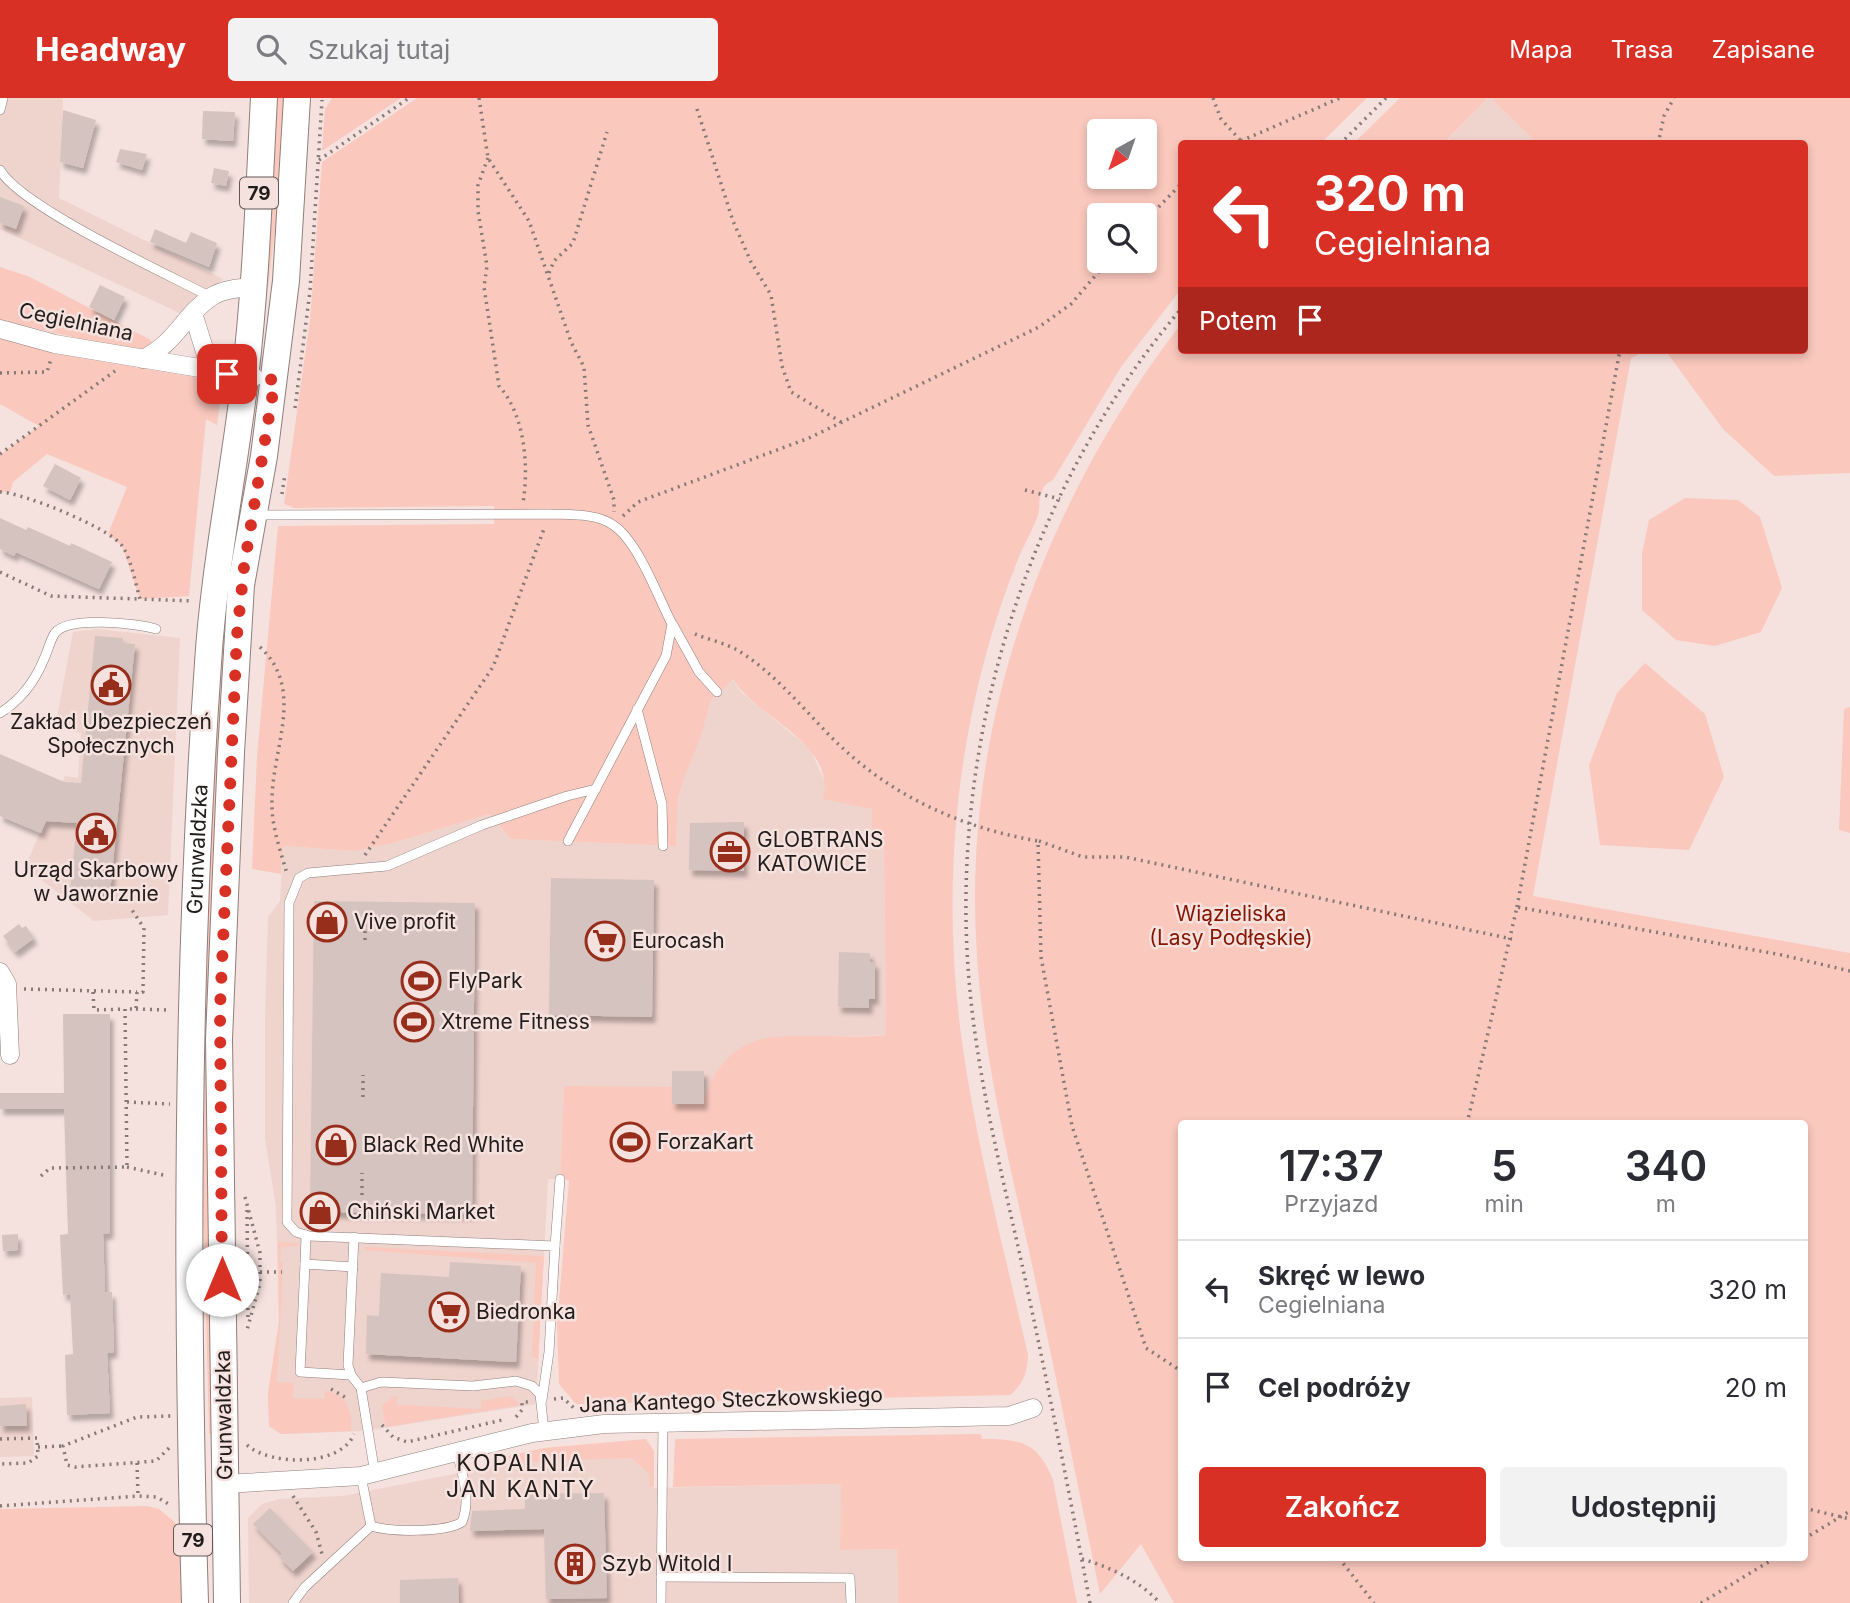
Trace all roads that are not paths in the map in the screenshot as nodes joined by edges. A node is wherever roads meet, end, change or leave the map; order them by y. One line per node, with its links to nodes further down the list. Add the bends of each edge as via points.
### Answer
1 (3, 98): 4 (lane)
2 (264, 98): 6 (main road, Grunwaldzka / 79)
3 (310, 102): 13 (main road, Grunwaldzka / 79)
4 (0, 110)
5 (0, 170): 7 (lane, via 6,181 75,226)
6 (254, 287): 7 (street, Cegielniana); 12 (main road, Grunwaldzka / 79)
7 (211, 297): 8 (street, Cegielniana)
8 (193, 313): 10 (street, Cegielniana, via 163,349); 11 (street)
9 (0, 329): 10 (street, Cegielniana)
10 (143, 359): 11 (street, Cegielniana)
11 (211, 371): 12 (street, Cegielniana)
12 (245, 376): 13 (street, Cegielniana); 42 (main road, Grunwaldzka / 79, via 210,632 194,926 187,1211)
13 (275, 380): 14 (main road, Grunwaldzka / 79)
14 (255, 514): 15 (lane, via 587,516 613,524 633,546); 39 (main road, Grunwaldzka / 79, via 237,635 220,1018)
15 (672, 624): 17 (lane, via 699,672); 18 (lane, via 666,656)
16 (156, 629): 19 (lane, via 115,623 63,626 55,633 27,690)
17 (717, 692)
18 (636, 707): 20 (lane); 22 (lane, via 662,804)
19 (0, 713)
20 (596, 789): 21 (lane); 26 (lane, via 482,825 387,866 308,873 299,878 291,891 286,1212 287,1222)
21 (568, 841)
22 (663, 846)
23 (0, 972): 24 (street, via 7,984)
24 (10, 1055)
25 (560, 1179): 28 (lane)
26 (306, 1235): 27 (lane); 29 (lane)
27 (354, 1237): 28 (lane); 30 (lane)
28 (555, 1246): 33 (lane)
29 (305, 1264): 30 (lane); 31 (lane, via 300,1372)
30 (353, 1267): 31 (lane)
31 (351, 1375): 32 (lane)
32 (362, 1388): 33 (lane, via 381,1382 473,1386 516,1381 537,1390); 38 (lane)
33 (542, 1401): 36 (lane)
34 (1033, 1408): 35 (street, Jana Kantego Steczkowskiego, via 1001,1416)
35 (663, 1423): 36 (street, Jana Kantego Steczkowskiego); 41 (lane)
36 (544, 1432): 37 (street, Jana Kantego Steczkowskiego)
37 (457, 1453): 38 (street, Jana Kantego Steczkowskiego); 40 (lane, via 465,1485 462,1522 449,1528)
38 (368, 1475): 39 (street, Jana Kantego Steczkowskiego); 40 (lane)
39 (225, 1484): 43 (main road, Grunwaldzka / 79)
40 (370, 1526): 44 (lane)
41 (661, 1577): 45 (lane); 46 (lane, via 850,1578)
42 (195, 1603)
43 (227, 1603)
44 (293, 1603)
45 (661, 1603)
46 (851, 1603)

